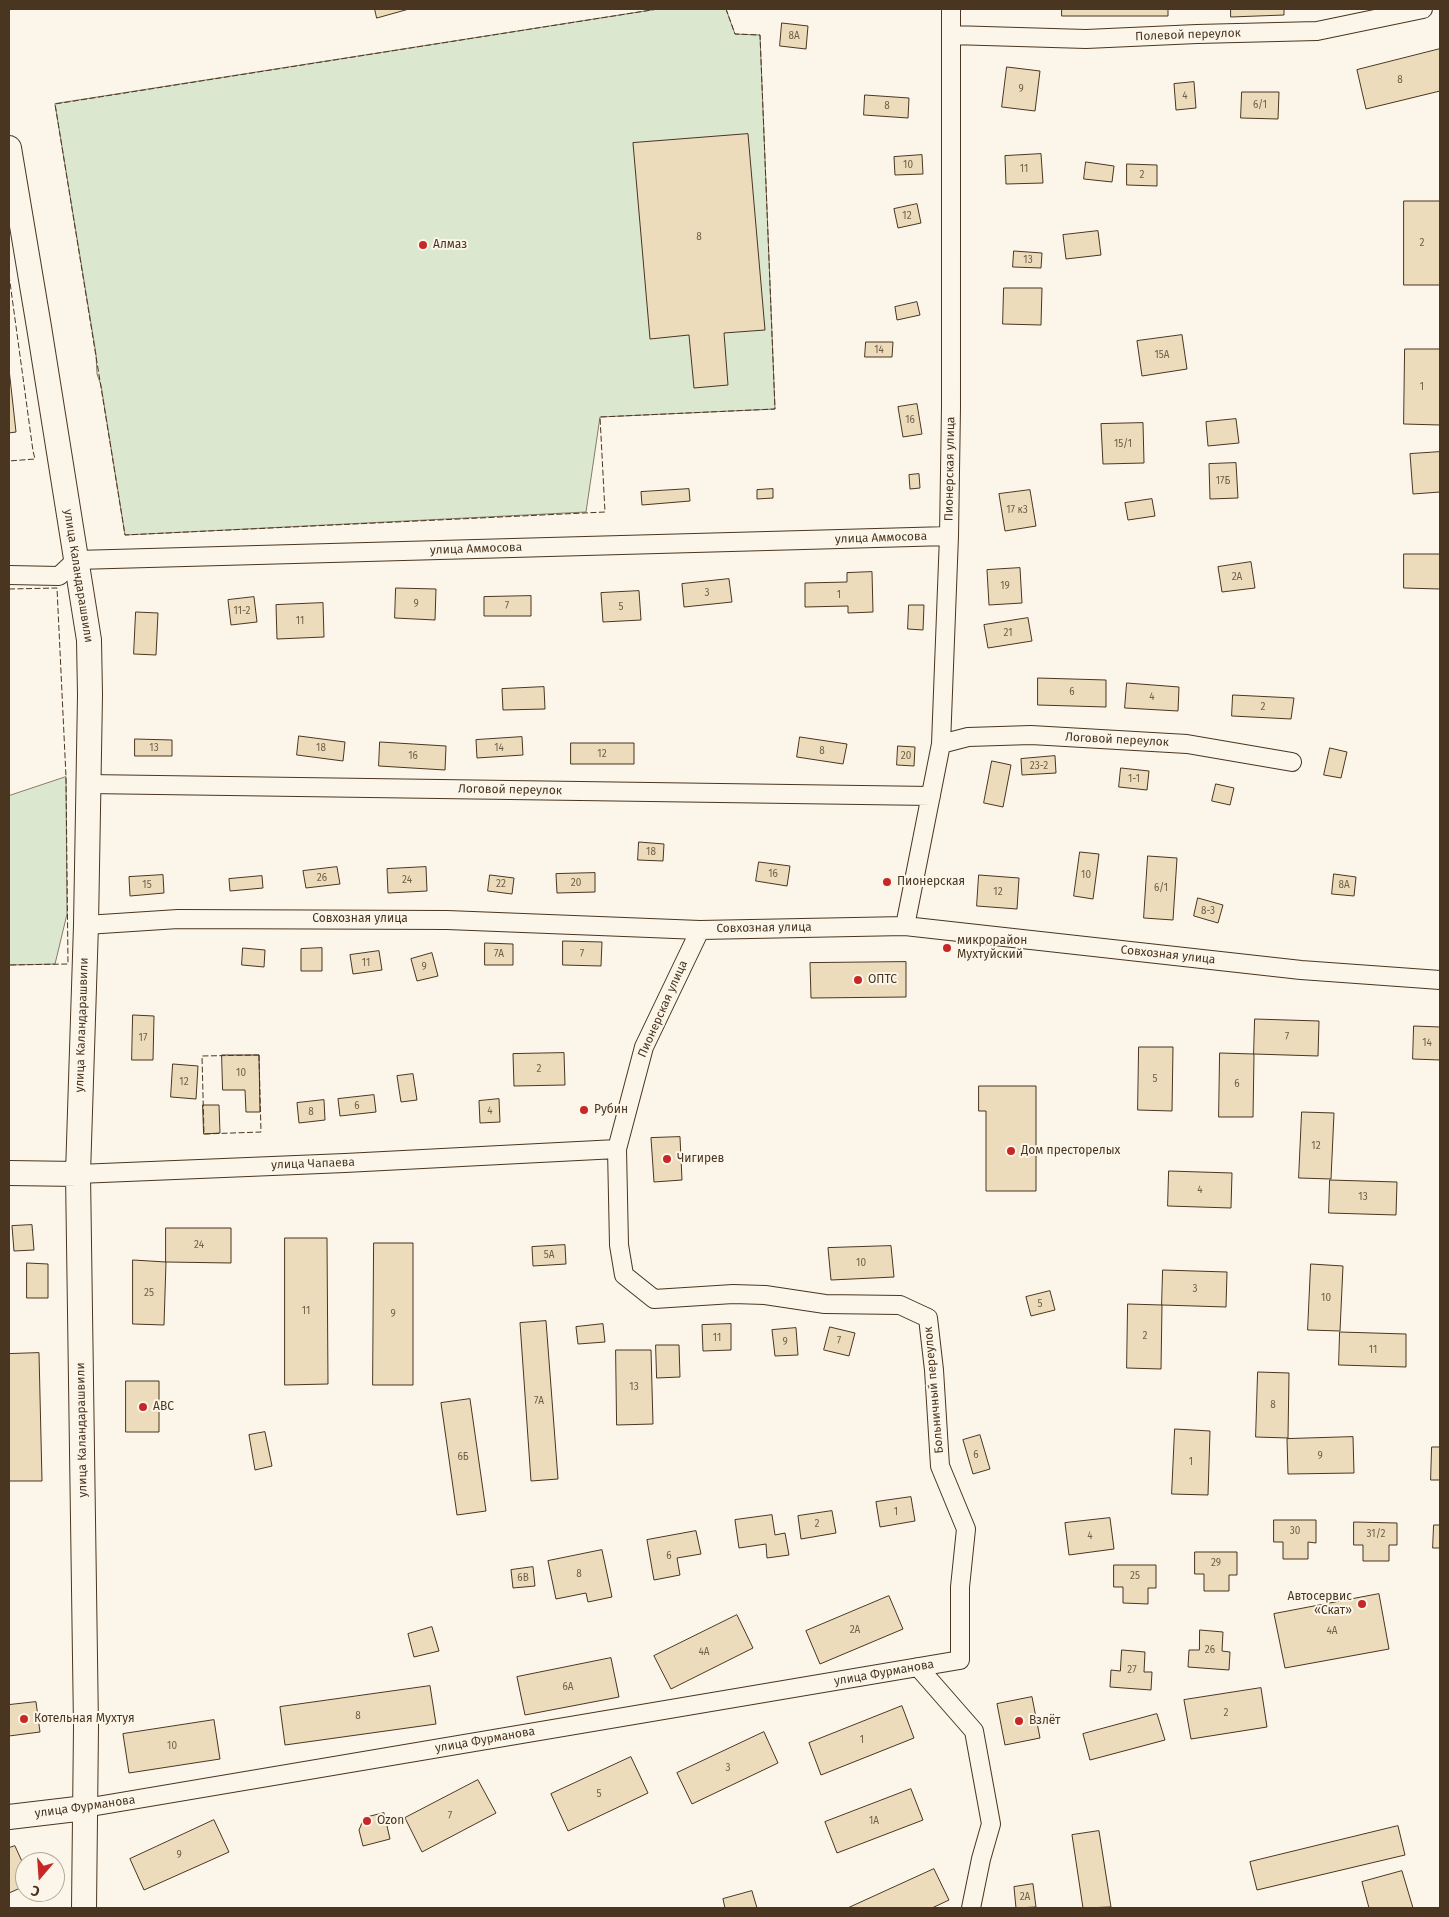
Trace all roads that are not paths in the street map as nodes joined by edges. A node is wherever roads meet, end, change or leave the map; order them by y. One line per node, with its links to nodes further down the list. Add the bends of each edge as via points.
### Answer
1 (951, 9): 3 (street, Пионерская улица)
2 (1423, 9): 3 (street, Полевой переулок, via 1317,31 1086,40)
3 (951, 35): 5 (street, Пионерская улица)
4 (9, 148): 6 (main road, улица Каландарашвили)
5 (949, 536): 6 (street, улица Аммосова); 8 (street, Пионерская улица)
6 (76, 560): 7 (street, via 59,576); 10 (main road, улица Каландарашвили, via 89,640)
7 (9, 575)
8 (941, 744): 9 (street, Логовой переулок, via 968,738 1031,735 1187,744); 11 (street, Пионерская улица)
9 (1292, 762)
10 (88, 784): 11 (street, Логовой переулок); 12 (main road, улица Каландарашвили)
11 (931, 796): 13 (street, Пионерская улица)
12 (86, 925): 14 (street, Совхозная улица, via 178,919 437,920); 18 (main road, улица Каландарашвили)
13 (905, 926): 14 (street, Совхозная улица); 15 (street, Совхозная улица, via 1301,970)
14 (700, 930): 16 (street, Пионерская улица, via 644,1047)
15 (1440, 980)
16 (617, 1149): 18 (street, улица Чапаева); 19 (street, Больничный переулок, via 619,1245 624,1275 654,1299 765,1295 824,1304 900,1305 928,1318 940,1466 966,1529 960,1587)
17 (9, 1173): 18 (main road, улица Чапаева)
18 (78, 1174): 21 (main road, улица Каландарашвили)
19 (960, 1660): 20 (street, улица Фурманова)
20 (918, 1667): 21 (street, улица Фурманова); 24 (street, via 974,1731 991,1824)
21 (85, 1808): 22 (main road, улица Фурманова); 23 (main road, улица Каландарашвили)
22 (9, 1817)
23 (84, 1908)
24 (971, 1908)

